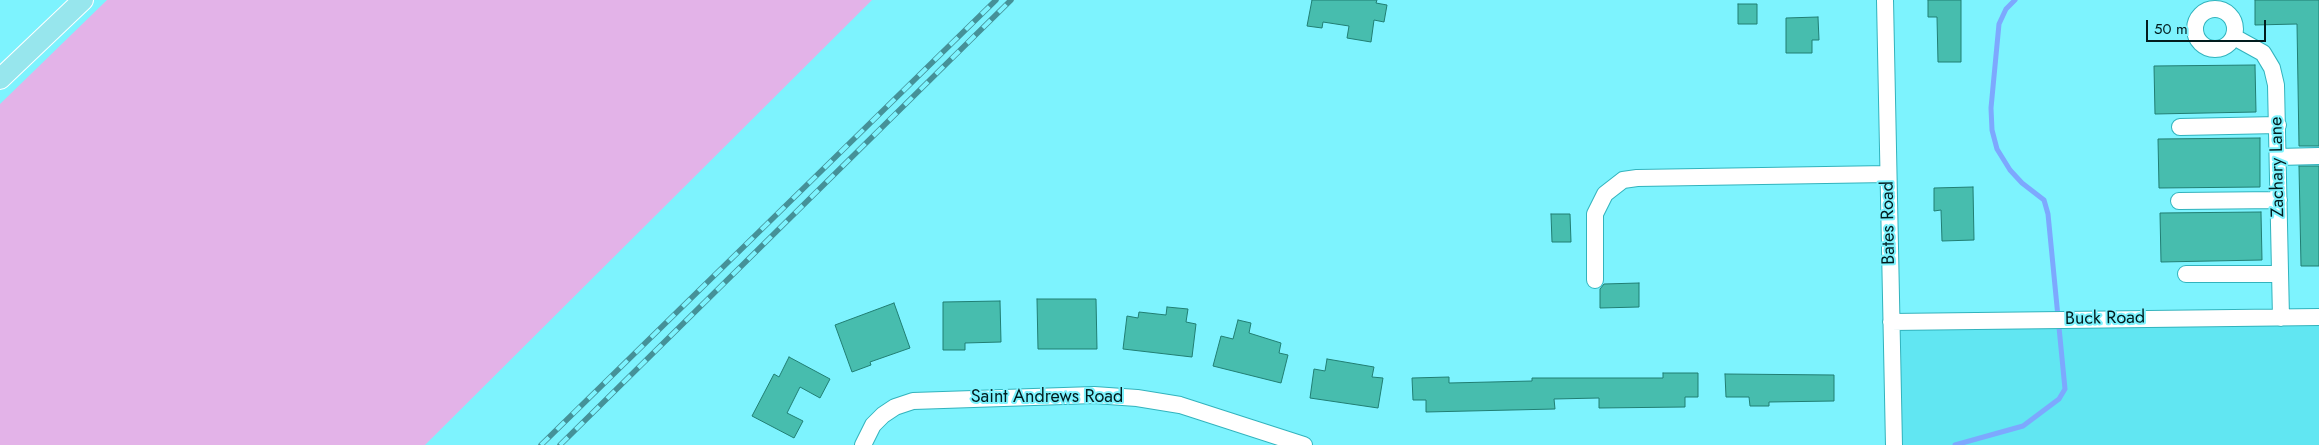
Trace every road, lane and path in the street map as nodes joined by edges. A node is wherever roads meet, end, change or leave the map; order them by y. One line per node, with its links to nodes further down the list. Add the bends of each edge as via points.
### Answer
1 (83, 0): 5 (main road)
2 (1885, 0): 10 (street, Bates Road)
3 (2224, 5): 4 (street, via 2236,30); 4 (street, via 2199,18 2197,37 2206,47 2219,50 2231,43)
4 (2234, 37): 6 (street, Zachary Lane, via 2263,52 2272,68)
5 (0, 80)
6 (2278, 125): 7 (street); 9 (street, Zachary Lane)
7 (2180, 127)
8 (2319, 156): 9 (street)
9 (2278, 157): 11 (street, Zachary Lane)
10 (1888, 174): 15 (street, via 1623,180 1605,194 1595,214); 18 (street, Bates Road)
11 (2279, 200): 12 (street); 14 (street, Zachary Lane)
12 (2180, 201)
13 (2186, 274): 14 (street)
14 (2280, 274): 17 (street, Zachary Lane)
15 (1595, 280)
16 (2319, 317): 17 (street, Buck Road)
17 (2281, 318): 18 (street, Buck Road)
18 (1891, 322): 21 (street, Bates Road)
19 (863, 445): 20 (street, Saint Andrews Road, via 873,425 883,415 913,401 1094,395 1180,405)
20 (1304, 445)
21 (1894, 445)

